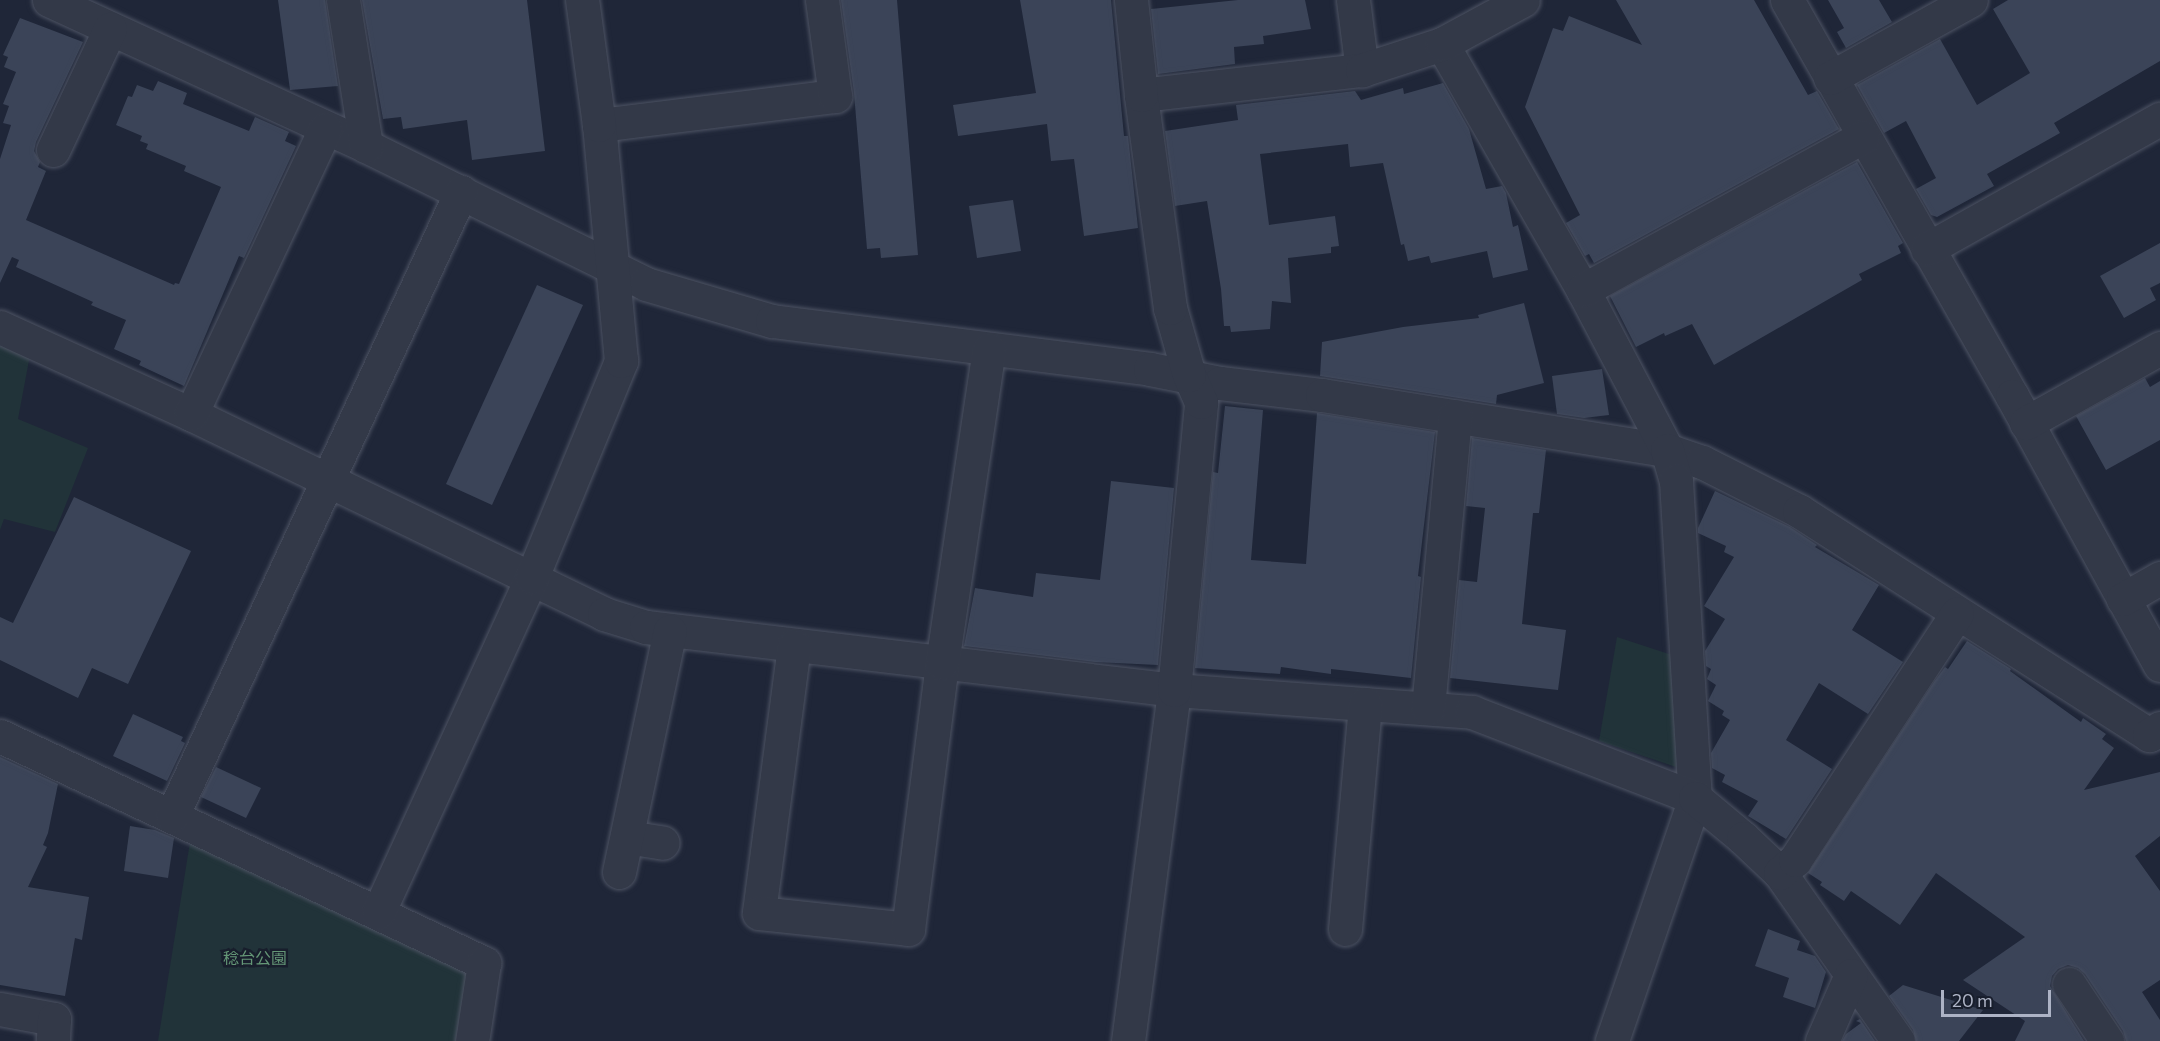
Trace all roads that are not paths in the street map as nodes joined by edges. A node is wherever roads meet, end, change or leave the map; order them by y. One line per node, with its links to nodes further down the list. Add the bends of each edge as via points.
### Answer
1 (49, 0): 10 (street)
2 (344, 0): 19 (street)
3 (582, 0): 16 (street)
4 (822, 0): 16 (street, via 835,96)
5 (1131, 0): 14 (street)
6 (1353, 0): 12 (street)
7 (1523, 0): 11 (street)
8 (1787, 0): 13 (street)
9 (1971, 0): 13 (street)
10 (111, 29): 17 (street); 20 (street)
11 (1442, 44): 12 (street); 24 (street)
12 (1362, 70): 14 (street)
13 (1830, 78): 18 (street)
14 (1141, 95): 28 (street, via 1170,308)
15 (2160, 120): 22 (street)
16 (599, 125): 23 (street)
17 (325, 129): 19 (street); 29 (street)
18 (1863, 137): 22 (street); 24 (street)
19 (366, 146): 21 (street)
20 (52, 150)
21 (461, 192): 23 (street); 33 (street)
22 (1927, 249): 31 (street)
23 (614, 266): 27 (street, via 646,284 772,321); 34 (street, via 621,361)
24 (1583, 290): 32 (street)
25 (0, 327): 29 (street)
26 (2160, 348): 31 (street)
27 (989, 350): 28 (street); 40 (street)
28 (1189, 375): 30 (street, via 1220,383); 42 (street, via 1201,402)
29 (191, 414): 33 (street)
30 (1455, 416): 32 (street); 44 (street)
31 (2026, 423): 36 (street)
32 (1667, 450): 37 (street, via 1702,462 1799,511); 47 (street, via 1676,481)
33 (328, 480): 34 (street); 48 (street)
34 (531, 577): 38 (street, via 604,614); 53 (street)
35 (2160, 578): 36 (street)
36 (2122, 599): 41 (street)
37 (1957, 613): 45 (street, via 2149,735); 52 (street, via 1795,860)
38 (670, 631): 39 (street); 49 (street)
39 (794, 646): 40 (street); 40 (street, via 759,912 782,915 908,929)
40 (942, 663): 42 (street)
41 (2160, 665)
42 (1174, 690): 43 (street); 60 (street)
43 (1365, 704): 44 (street); 54 (street)
44 (1428, 708): 47 (street, via 1472,712)
45 (2160, 728)
46 (0, 736): 48 (street)
47 (1695, 798): 52 (street); 61 (street)
48 (172, 816): 53 (street)
49 (627, 837): 50 (street); 51 (street)
50 (663, 843)
51 (619, 872)
52 (1780, 873): 55 (street)
53 (378, 913): 59 (street, via 484,963)
54 (1345, 929)
55 (1851, 975): 62 (street); 63 (street)
56 (2069, 984): 64 (street)
57 (0, 1009): 58 (street, via 54,1019)
58 (53, 1041)
59 (472, 1041)
60 (1128, 1041)
61 (1612, 1041)
62 (1822, 1041)
63 (1898, 1041)
64 (2107, 1041)

